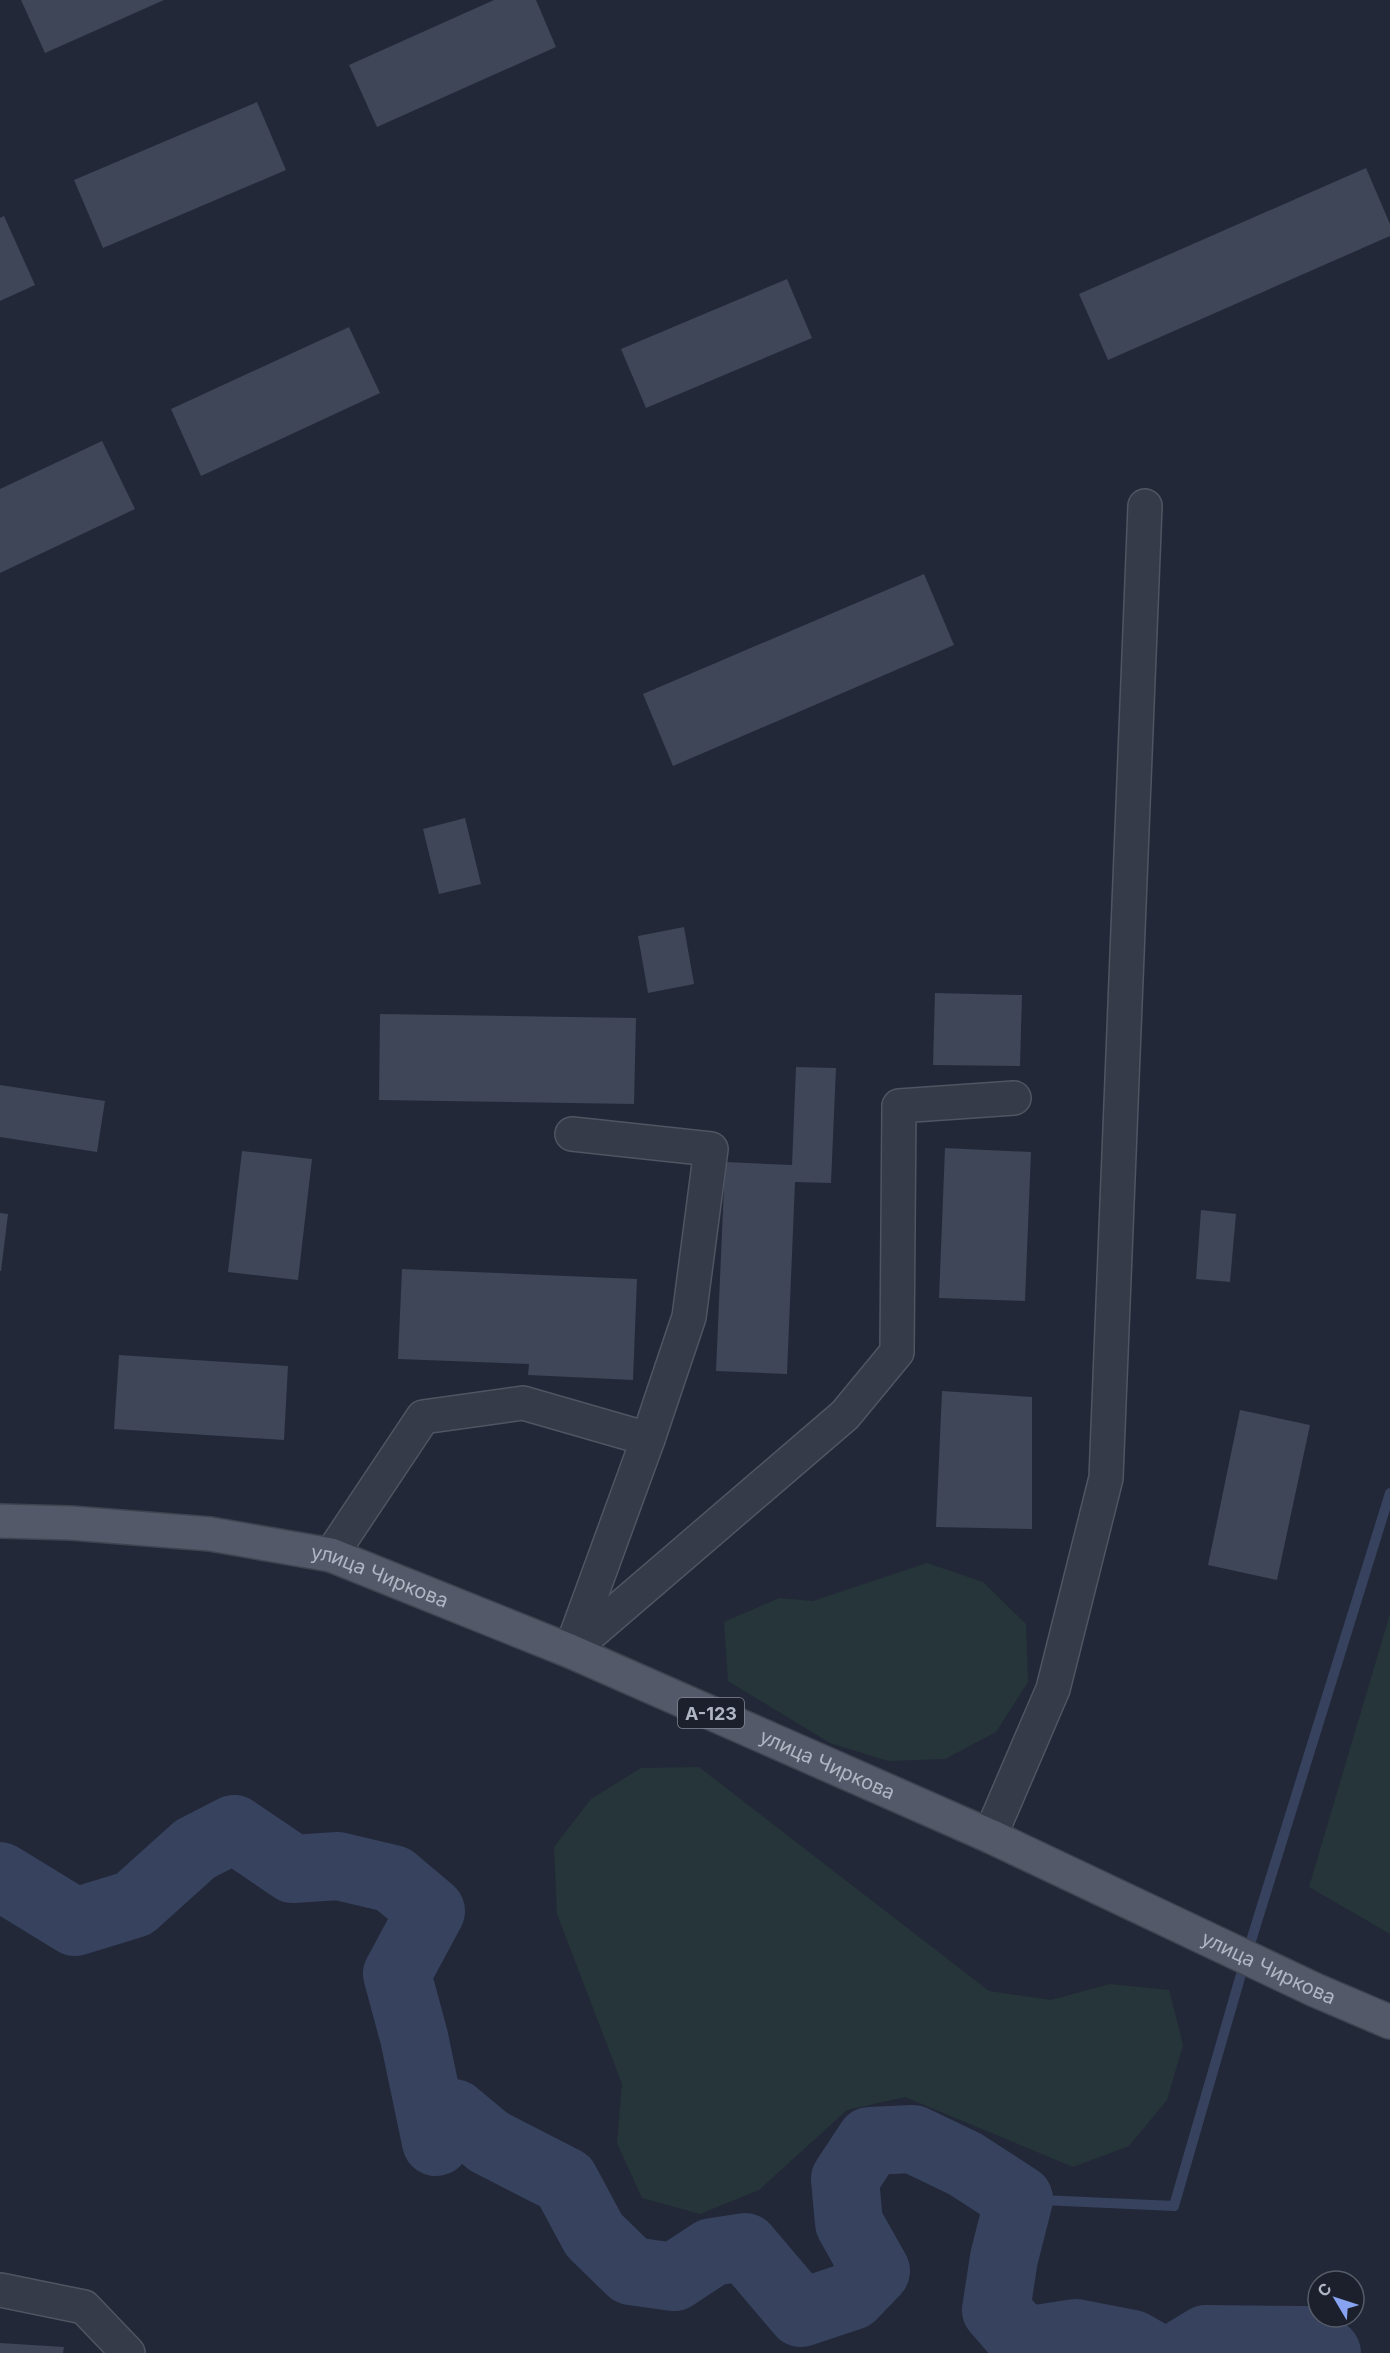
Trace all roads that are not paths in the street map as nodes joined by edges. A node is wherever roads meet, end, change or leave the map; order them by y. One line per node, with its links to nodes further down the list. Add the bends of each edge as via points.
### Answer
1 (1145, 506): 8 (street, via 1106,1478 1053,1689)
2 (1014, 1098): 7 (street, via 899,1106 897,1352 845,1415)
3 (572, 1134): 4 (street, via 711,1149 689,1317)
4 (648, 1439): 6 (street, via 523,1403 423,1417); 7 (street)
5 (0, 1521): 6 (main road, улица Чиркова / А-123, via 210,1534)
6 (331, 1555): 7 (main road, улица Чиркова / А-123)
7 (570, 1651): 8 (main road, улица Чиркова / А-123)
8 (990, 1836): 9 (main road, улица Чиркова / А-123)
9 (1390, 2022)
10 (0, 2290): 11 (street, via 84,2307)
11 (128, 2353)

